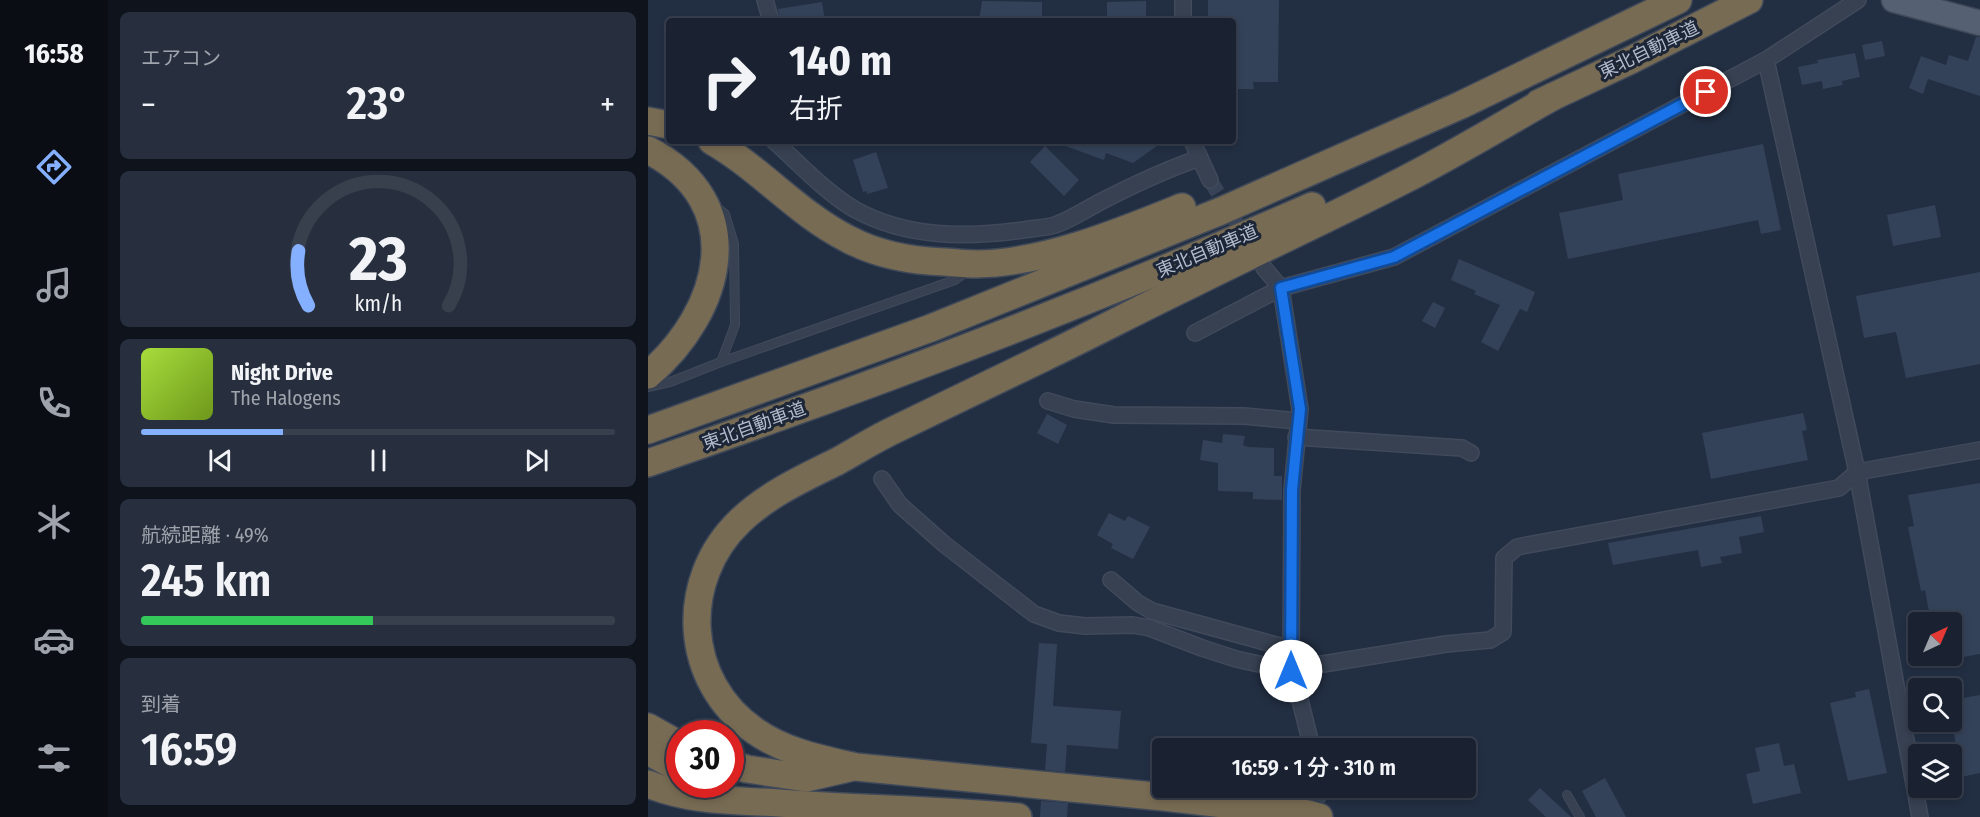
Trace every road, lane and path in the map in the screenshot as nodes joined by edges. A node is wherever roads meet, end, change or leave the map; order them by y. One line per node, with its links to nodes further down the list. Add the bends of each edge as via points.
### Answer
1 (765, 0): 7 (street)
2 (1183, 0): 8 (street)
3 (1678, 0): 11 (highway, 東北自動車道)
4 (1749, 0): 12 (highway, 東北自動車道)
5 (1858, 0): 10 (street)
6 (1894, 0): 9 (main road)
7 (770, 18)
8 (1183, 18)
9 (1980, 23)
10 (1766, 60): 24 (street, via 1394,257); 36 (street)
11 (1538, 68): 22 (highway, via 1378,126 1122,230 1050,253); 31 (highway, 東北自動車道, via 1318,169 1148,241 932,328)
12 (1554, 96): 35 (highway, 東北自動車道, via 1332,197 1086,301 932,362); 45 (highway, via 1395,184 890,432 797,481 742,519 725,536 701,586 696,614 698,645 706,671 719,696 756,732 810,757)
13 (648, 121): 14 (highway)
14 (666, 124)
15 (717, 144): 22 (highway, via 849,240 901,257)
16 (777, 144): 19 (street, via 818,182 869,217 948,235 984,235 1055,225 1162,171)
17 (1193, 144): 19 (street)
18 (648, 150): 21 (highway, via 666,160)
19 (1200, 158): 20 (street)
20 (1210, 180)
21 (699, 192): 26 (lane, via 725,214 734,244 735,325); 27 (highway, via 714,233 714,270 709,289 689,331)
22 (977, 264): 26 (lane, via 955,280)
23 (1264, 268): 24 (street)
24 (1281, 288): 25 (street); 30 (street)
25 (1195, 333)
26 (721, 362): 28 (lane)
27 (648, 375)
28 (648, 387)
29 (1048, 401): 30 (street, via 1114,415)
30 (1299, 420): 32 (street)
31 (648, 430)
32 (1296, 437): 34 (street, via 1462,448); 39 (street)
33 (1980, 450): 36 (street)
34 (1471, 453)
35 (648, 463)
36 (1857, 472): 39 (street, via 1839,488 1517,547 1504,558 1503,632 1490,640 1323,664); 54 (street)
37 (882, 479): 39 (street, via 900,505 1034,614 1059,623 1150,628 1236,659)
38 (1110, 580): 39 (street, via 1152,611)
39 (1291, 661): 42 (street)
40 (648, 727): 41 (highway)
41 (666, 737)
42 (1310, 738)
43 (648, 751): 44 (highway)
44 (666, 761)
45 (856, 767): 46 (highway, via 806,778); 50 (highway, via 1308,814)
46 (744, 768)
47 (648, 784): 51 (highway, via 694,799)
48 (1567, 795): 53 (lane)
49 (742, 798): 51 (highway)
50 (1319, 800)
51 (749, 801): 52 (highway)
52 (1018, 817)
53 (1580, 817)
54 (1920, 817)

